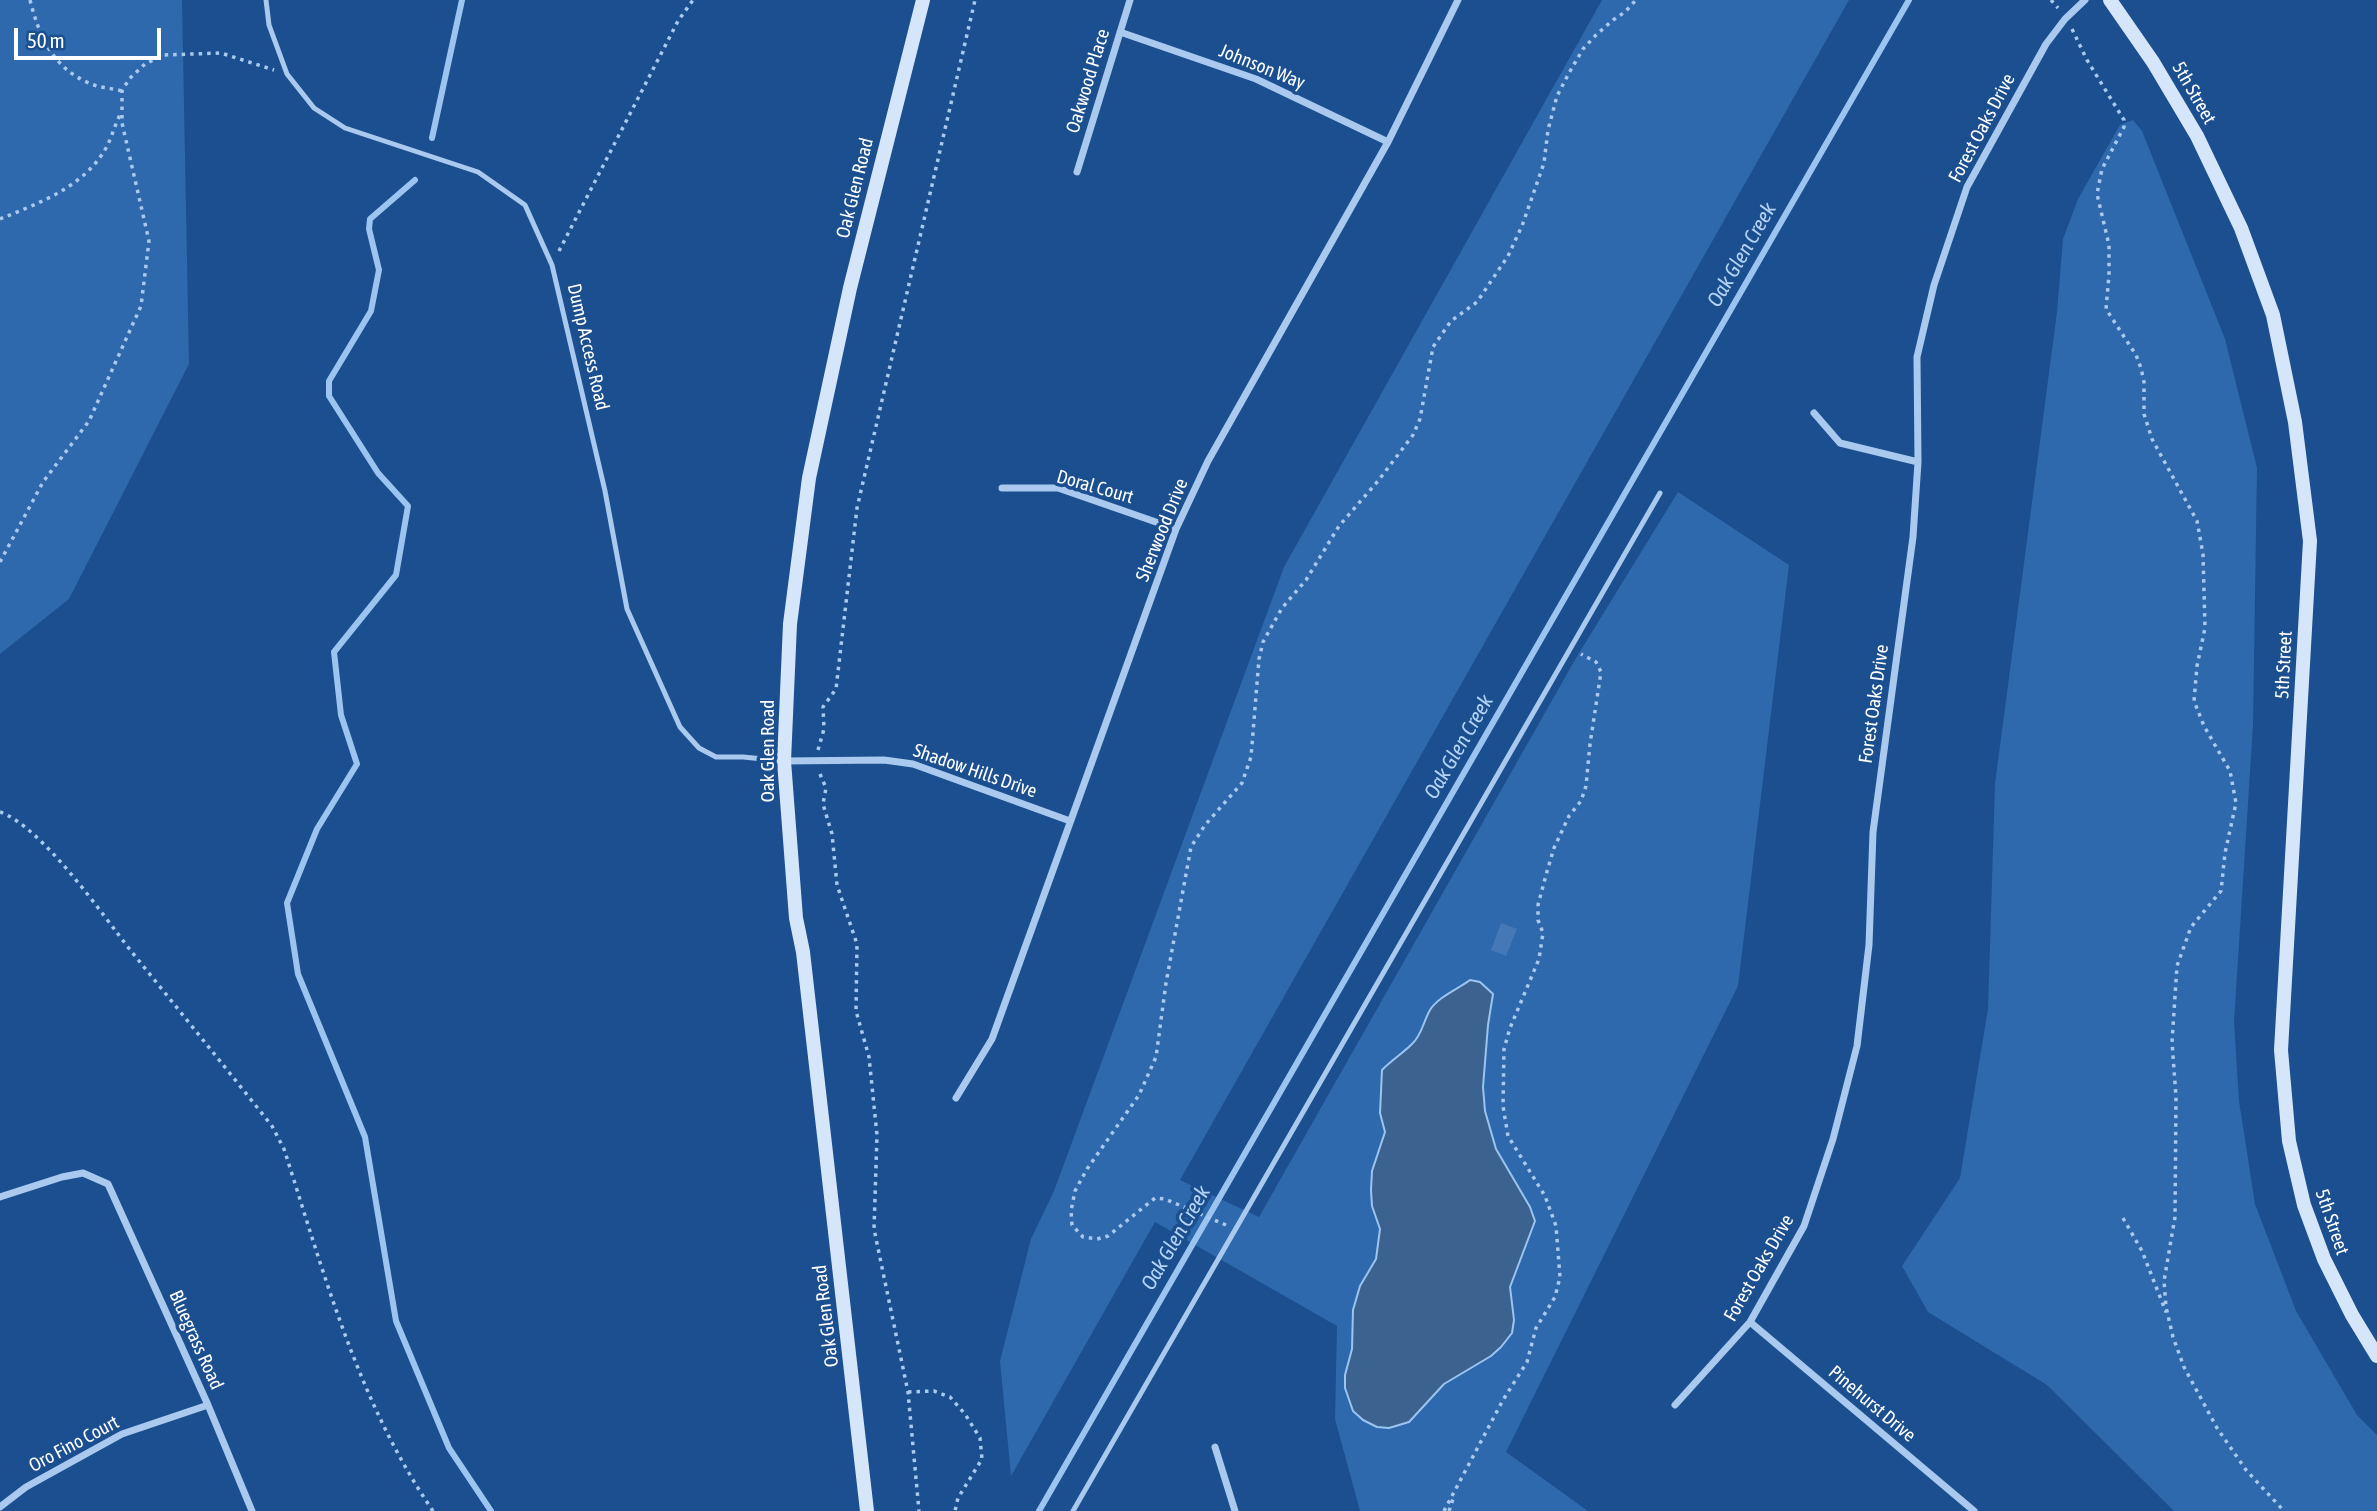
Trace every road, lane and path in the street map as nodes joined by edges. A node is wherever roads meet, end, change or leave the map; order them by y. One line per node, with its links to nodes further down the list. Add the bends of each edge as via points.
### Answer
1 (30, 0): 14 (path, via 37,31 63,69 91,84)
2 (266, 0): 13 (lane, Dump Access Road, via 269,25)
3 (693, 0): 19 (path)
4 (923, 0): 27 (main road, Oak Glen Road, via 850,288 809,478 790,624)
5 (975, 0): 28 (path, via 857,508 836,689 823,707 824,729)
6 (1130, 0): 12 (street, Oakwood Place)
7 (1458, 0): 16 (street, Sherwood Drive)
8 (1636, 0): 34 (path, via 1596,35 1569,72 1557,96 1544,163 1522,226 1477,302 1451,321 1433,347 1413,435 1339,526 1263,642 1251,757 1242,783 1191,847 1156,1057 1139,1095 1075,1191 1071,1220 1083,1237 1097,1239 1120,1228 1155,1198)
9 (2085, 0): 11 (street, Forest Oaks Drive)
10 (2110, 0): 37 (main road, 5th Street, via 2197,136 2241,228 2273,315 2295,422 2310,541 2281,1049 2289,1141 2323,1259)
11 (2065, 19): 21 (street, Forest Oaks Drive, via 2031,68 1958,211 1917,357); 36 (path, via 2124,120 2102,169 2097,194 2109,245 2106,309 2136,355 2152,439 2197,521 2203,554 2205,628 2194,701 2230,771 2236,803 2221,891 2191,927 2177,966 2172,1042 2175,1217 2164,1281)
12 (1120, 32): 16 (street, Johnson Way, via 1256,79); 17 (street, Oakwood Place)
13 (287, 74): 14 (path, via 221,53 164,55 145,64); 19 (lane, Dump Access Road, via 314,108 345,128 478,172 524,205)
14 (122, 91): 15 (path)
15 (122, 111): 18 (path, via 91,169 57,195); 25 (path, via 149,241 141,306 89,421 43,482)
16 (1388, 142): 24 (street, Sherwood Drive, via 1209,461)
17 (1077, 172)
18 (0, 219)
19 (552, 265): 27 (lane, Dump Access Road, via 605,491 627,609 680,727 699,748 716,757)
20 (1814, 413): 21 (street, via 1840,443)
21 (1918, 462): 35 (street, Forest Oaks Drive, via 1913,537 1873,832 1869,945 1857,1046 1804,1226)
22 (1002, 488): 24 (street, Doral Court, via 1058,488)
23 (1660, 493): 26 (lane)
24 (1176, 529): 30 (street, Sherwood Drive)
25 (0, 562)
26 (1570, 648): 34 (lane); 50 (path, via 1596,662 1601,672 1586,786 1554,848 1543,885 1538,905 1543,933 1539,958 1504,1049 1503,1106 1508,1136 1545,1196 1556,1226 1560,1277 1555,1297 1536,1328 1527,1362 1460,1477)
27 (784, 761): 28 (street, Shadow Hills Drive); 45 (main road, Oak Glen Road, via 796,918)
28 (816, 761): 30 (street, Shadow Hills Drive, via 914,764); 38 (path, via 826,789 822,804 832,834 836,885 858,944 856,1010 869,1057 877,1135 874,1229)
29 (0, 812): 44 (path, via 37,837 73,878 272,1126 284,1149 343,1333 380,1419)
30 (1070, 821): 31 (street, Sherwood Drive, via 992,1039)
31 (956, 1098)
32 (0, 1197): 39 (street, Bluegrass Road, via 83,1173 108,1184)
33 (2123, 1219): 36 (path, via 2142,1251)
34 (1237, 1230): 48 (lane)
35 (1750, 1322): 40 (street, Forest Oaks Drive); 51 (street, Pinehurst Drive)
36 (2170, 1324): 52 (path, via 2183,1367 2217,1428 2246,1470)
37 (2377, 1356)
38 (908, 1392): 46 (path); 47 (path, via 934,1391 950,1397 980,1438 982,1459)
39 (208, 1405): 42 (street, Oro Fino Court, via 122,1434 26,1487); 43 (street, Bluegrass Road)
40 (1675, 1405)
41 (1214, 1447): 49 (street)
42 (0, 1507)
43 (252, 1511)
44 (433, 1511)
45 (867, 1511)
46 (919, 1511)
47 (955, 1511)
48 (1073, 1511)
49 (1235, 1511)
50 (1447, 1511)
51 (1974, 1511)
52 (2284, 1511)

